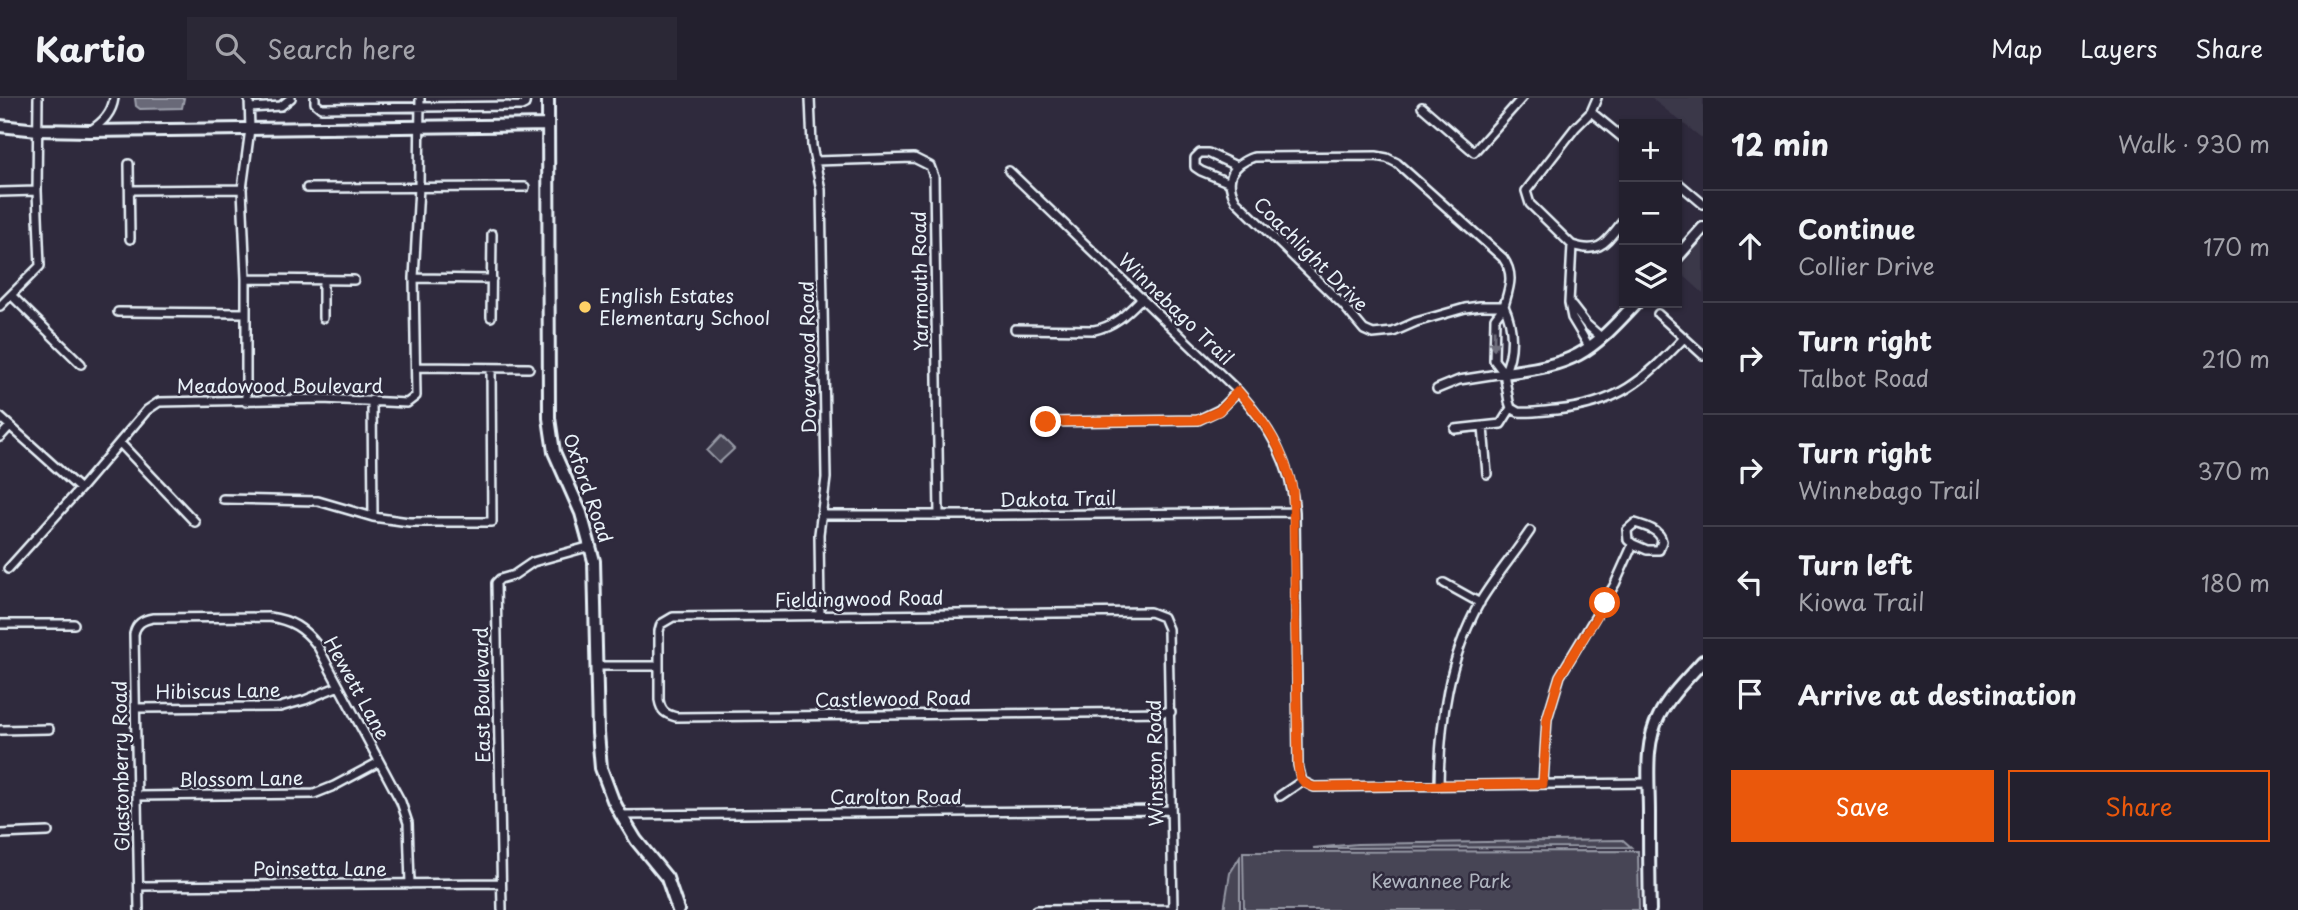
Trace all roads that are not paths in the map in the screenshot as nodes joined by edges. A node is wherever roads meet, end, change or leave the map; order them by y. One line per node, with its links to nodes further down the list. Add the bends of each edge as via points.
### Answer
1 (38, 98): 20 (street)
2 (249, 98): 14 (street)
3 (291, 98): 14 (street, via 281,106)
4 (315, 98): 12 (street, via 321,108)
5 (420, 98): 12 (street, Meadowood Boulevard)
6 (526, 98): 12 (street, via 521,106)
7 (548, 98): 16 (street, Oxford Road)
8 (810, 98): 23 (street, Doverwood Road)
9 (1522, 98): 13 (street, via 1475,152)
10 (1597, 98): 15 (street)
11 (114, 101): 21 (street, via 107,117)
12 (420, 107): 18 (street, Meadowood Boulevard)
13 (1422, 107)
14 (250, 108): 19 (street)
15 (1591, 112): 22 (street); 41 (street, via 1526,191 1530,204)
16 (548, 125): 18 (street); 91 (street, Oxford Road, via 550,436)
17 (0, 126): 20 (street)
18 (418, 126): 19 (street); 29 (street, Meadowood Boulevard)
19 (250, 128): 21 (street); 32 (street)
20 (38, 130): 21 (street); 34 (street)
21 (89, 131)
22 (1619, 135)
23 (815, 161): 85 (street, Yarmouth Road, via 915,158 930,166 934,177); 86 (street, Doverwood Road, via 822,240 826,478)
24 (129, 163): 33 (street)
25 (1236, 166): 27 (street); 27 (street, via 1208,153 1195,158 1195,167); 52 (street, via 1254,157 1376,156 1397,163 1507,265 1511,283)
26 (1009, 172): 49 (street, Winnebago Trail)
27 (1230, 183): 52 (street, Coachlight Drive, via 1236,201 1364,330 1393,332 1465,308)
28 (1682, 186): 36 (street)
29 (419, 187): 30 (street); 31 (street); 43 (street, Meadowood Boulevard)
30 (525, 187)
31 (307, 188)
32 (242, 189): 33 (street); 44 (street)
33 (131, 190): 40 (street)
34 (37, 191): 35 (street); 48 (street, via 40,267)
35 (0, 192)
36 (1703, 204)
37 (1619, 226): 41 (street, via 1603,245 1587,250)
38 (1703, 228): 42 (street)
39 (492, 234): 46 (street)
40 (130, 239)
41 (1572, 245): 50 (street)
42 (1682, 251)
43 (414, 278): 46 (street); 65 (street, Meadowood Boulevard)
44 (246, 279): 47 (street); 55 (street)
45 (354, 279): 47 (street)
46 (492, 279): 57 (street)
47 (323, 281): 58 (street)
48 (11, 295): 51 (street); 64 (street)
49 (1142, 298): 59 (street, via 1117,322 1094,330); 70 (street, Winnebago Trail)
50 (1569, 303): 60 (street); 62 (street, via 1572,318)
51 (0, 306)
52 (1504, 306): 68 (street, via 1510,319 1511,359); 68 (street, one-way to 68, via 1494,318 1494,360)
53 (1631, 308): 60 (street)
54 (118, 312): 55 (street)
55 (246, 313): 72 (street)
56 (1658, 314): 61 (street)
57 (491, 317)
58 (323, 318)
59 (1015, 329)
60 (1602, 338): 62 (street)
61 (1684, 338): 63 (street); 73 (street, via 1654,369 1617,395 1569,409 1528,413)
62 (1591, 349): 68 (street, via 1556,365)
63 (1703, 355)
64 (81, 364)
65 (416, 367): 66 (street); 71 (street, Meadowood Boulevard, via 416,396 407,403)
66 (491, 368): 67 (street); 87 (street, via 492,522)
67 (529, 368)
68 (1504, 373): 69 (street); 73 (street)
69 (1437, 388)
70 (1238, 391): 75 (street, via 1219,411 1198,420); 84 (street, Winnebago Trail, via 1276,441 1290,477)
71 (372, 400): 72 (street, Meadowood Boulevard); 87 (street)
72 (246, 401): 80 (street, Meadowood Boulevard, via 159,402)
73 (1511, 408): 77 (street, via 1502,424)
74 (0, 417): 76 (street)
75 (1046, 422)
76 (10, 426): 79 (street); 82 (street)
77 (1483, 426): 78 (street); 81 (street)
78 (1455, 429)
79 (0, 437)
80 (120, 443): 82 (street, Meadowood Boulevard); 88 (street)
81 (1487, 474)
82 (80, 489): 92 (street, Meadowood Boulevard)
83 (223, 499): 87 (street, via 318,501)
84 (1295, 512): 85 (street, Dakota Trail); 109 (street, Winnebago Trail, via 1298,765)
85 (939, 514): 86 (street, Dakota Trail)
86 (821, 515): 95 (street, Doverwood Road)
87 (373, 517)
88 (195, 522)
89 (1530, 531): 94 (street)
90 (1633, 544): 90 (street, via 1627,530 1634,523 1658,533 1662,541 1654,551); 111 (street, via 1615,584 1560,676 1547,719)
91 (591, 545): 101 (street, Oxford Road); 119 (street, East Boulevard, via 533,562 496,583)
92 (8, 569)
93 (1444, 583): 94 (street)
94 (1480, 603): 112 (street, via 1461,643 1446,698)
95 (820, 615): 96 (street, Fieldingwood Road, via 1150,612); 102 (street, Fieldingwood Road, via 668,618 659,631)
96 (1163, 617): 105 (street, Winston Road, via 1168,629)
97 (140, 623): 103 (street, Hewett Lane, via 153,618 284,619 308,633); 104 (street, Glastonberry Road, via 134,634)
98 (0, 624): 99 (street)
99 (74, 624)
100 (1703, 661): 110 (street, via 1659,715 1649,749)
101 (597, 666): 102 (street); 116 (street, Oxford Road, via 600,760)
102 (658, 666): 105 (street, Castlewood Road, via 660,709 676,717)
103 (339, 686): 104 (street, Hibiscus Lane, via 280,707); 108 (street, Hewett Lane)
104 (136, 708): 113 (street, Glastonberry Road)
105 (1171, 712): 115 (street, Winston Road)
106 (49, 729): 107 (street)
107 (0, 730)
108 (379, 762): 113 (street, Blossom Lane, via 314,794); 120 (street, Hewett Lane, via 408,823)
109 (1302, 781): 112 (street, via 1314,787); 114 (street)
110 (1649, 783): 111 (street); 127 (street)
111 (1543, 784): 112 (street)
112 (1439, 785)
113 (137, 796): 121 (street, Glastonberry Road)
114 (1280, 796)
115 (1171, 810): 116 (street, Carolton Road); 126 (street, Winston Road)
116 (621, 815): 124 (street, Oxford Road, via 667,877)
117 (48, 832): 118 (street)
118 (0, 834)
119 (501, 883): 120 (street, Poinsetta Lane); 123 (street, East Boulevard)
120 (410, 884): 121 (street, Poinsetta Lane)
121 (139, 886): 122 (street, Glastonberry Road)
122 (139, 910)
123 (502, 910)
124 (678, 910)
125 (1036, 910): 126 (street)
126 (1172, 910)
127 (1650, 910)

